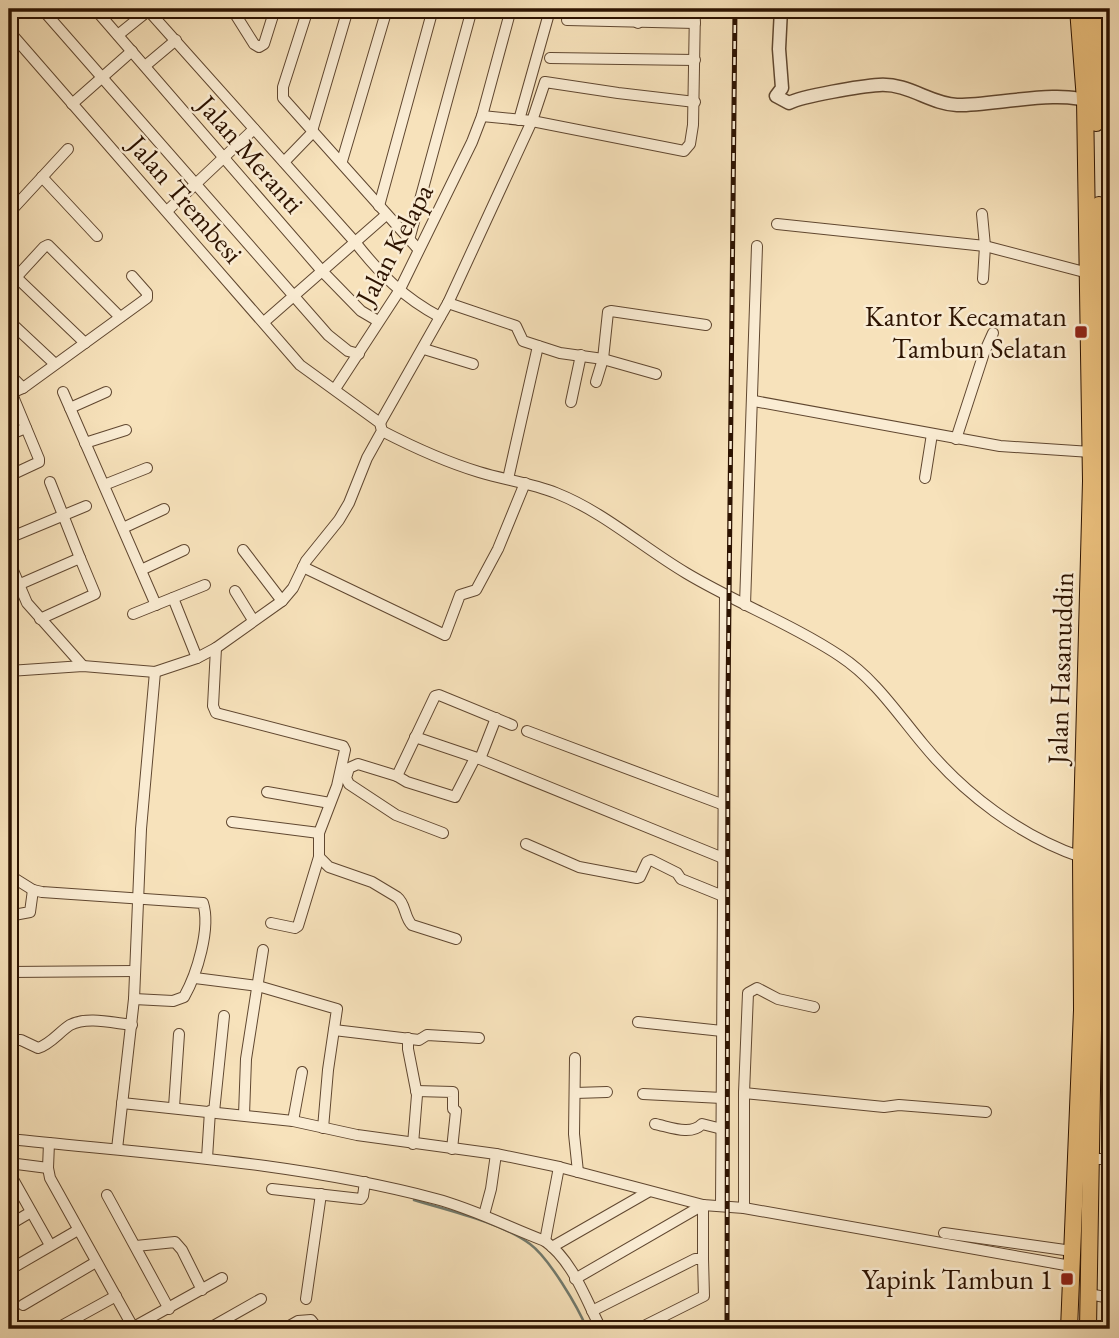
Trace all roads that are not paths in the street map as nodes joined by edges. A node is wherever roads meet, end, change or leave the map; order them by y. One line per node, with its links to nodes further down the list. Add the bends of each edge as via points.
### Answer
1 (43, 9): 28 (street)
2 (95, 9): 22 (street, Jalan Meranti)
3 (148, 9): 22 (street); 23 (street)
4 (233, 9): 5 (street, via 259,47)
5 (275, 9)
6 (308, 9): 36 (street, via 281,93)
7 (348, 9): 36 (street)
8 (387, 9): 39 (street)
9 (433, 9): 43 (street)
10 (472, 9): 49 (street)
11 (511, 9): 32 (street, Jalan Kelapa)
12 (542, 9): 33 (street, via 548,17)
13 (638, 9): 19 (street)
14 (695, 9): 20 (street)
15 (780, 9): 30 (street, via 782,88 776,96 789,103 881,85 956,105 1057,98)
16 (1078, 9): 30 (highway, Jalan Hasanuddin)
17 (1093, 9): 30 (highway, Jalan Hasanuddin, via 1097,75)
18 (567, 19): 19 (street)
19 (638, 23): 20 (street)
20 (695, 23): 26 (street)
21 (9, 31): 31 (street, Jalan Trembesi)
22 (118, 36): 24 (street, Jalan Meranti)
23 (176, 40): 27 (street); 35 (street)
24 (132, 51): 27 (street, Jalan Meranti); 28 (street)
25 (550, 58): 26 (street)
26 (695, 60): 29 (street)
27 (145, 66): 38 (street, Jalan Meranti)
28 (101, 76): 31 (street); 42 (street)
29 (695, 102): 34 (street, via 545,82); 34 (street, via 690,144 684,151)
30 (1091, 103): 56 (highway, Jalan Hasanuddin)
31 (72, 104): 44 (street, Jalan Trembesi)
32 (482, 116): 33 (street); 53 (street, Jalan Kelapa)
33 (519, 120): 34 (street)
34 (532, 121): 61 (street)
35 (254, 129): 38 (street); 40 (street)
36 (312, 132): 39 (street); 40 (street)
37 (68, 149): 41 (street)
38 (224, 158): 42 (street); 54 (street, Jalan Meranti)
39 (342, 161): 43 (street)
40 (284, 162): 50 (street)
41 (42, 177): 45 (street); 48 (street)
42 (197, 184): 44 (street); 60 (street)
43 (382, 210): 49 (street); 50 (street)
44 (167, 211): 66 (street, Jalan Trembesi)
45 (9, 213)
46 (982, 214): 52 (street)
47 (777, 224): 52 (street)
48 (97, 236)
49 (409, 240): 53 (street)
50 (355, 242): 54 (street); 59 (street)
51 (757, 246): 85 (street)
52 (985, 246): 56 (street); 57 (street)
53 (418, 248): 59 (street, Jalan Kelapa)
54 (322, 271): 60 (street); 65 (street, Jalan Meranti, via 361,311)
55 (132, 276): 62 (street, via 147,298)
56 (1100, 278): 95 (highway, Jalan Hasanuddin); 103 (highway, Jalan Hasanuddin)
57 (983, 279)
58 (12, 281): 62 (street, via 48,245); 69 (street)
59 (399, 291): 63 (street); 65 (street, Jalan Kelapa)
60 (294, 295): 66 (street); 72 (street, via 338,344)
61 (448, 303): 63 (street); 70 (street, via 516,326 523,341)
62 (120, 317): 69 (street)
63 (440, 317): 71 (street)
64 (9, 321): 75 (street)
65 (378, 321): 72 (street, Jalan Kelapa)
66 (264, 323): 81 (street, Jalan Trembesi, via 300,365)
67 (706, 325): 74 (street, via 611,310)
68 (993, 333): 93 (street)
69 (85, 343): 75 (street)
70 (538, 346): 73 (street); 99 (street)
71 (424, 349): 76 (street); 88 (street)
72 (359, 354): 81 (street, Jalan Kelapa)
73 (581, 355): 74 (street); 86 (street)
74 (603, 359): 78 (street); 79 (street)
75 (55, 364): 80 (street)
76 (472, 365)
77 (9, 374): 80 (street)
78 (656, 374)
79 (596, 382)
80 (23, 388): 84 (street)
81 (335, 389): 88 (street, Jalan Trembesi)
82 (106, 392): 87 (street)
83 (63, 393): 87 (street)
84 (10, 394): 89 (street)
85 (754, 401): 91 (street); 123 (street)
86 (571, 402)
87 (70, 408): 94 (street)
88 (381, 427): 99 (street, Jalan Trembesi, via 417,449); 113 (street, via 349,503)
89 (26, 428): 92 (street); 97 (street, via 38,462)
90 (126, 430): 94 (street)
91 (932, 434): 93 (street); 98 (street)
92 (9, 435)
93 (956, 439): 95 (street)
94 (85, 443): 102 (street)
95 (1091, 452): 148 (highway, Jalan Hasanuddin)
96 (147, 468): 102 (street)
97 (9, 476)
98 (925, 478)
99 (508, 479): 101 (street, Jalan Trembesi)
100 (50, 482): 106 (street)
101 (525, 484): 113 (street, via 493,559 476,590 460,595 445,635); 119 (street, Jalan Trembesi, via 578,503)
102 (104, 485): 107 (street)
103 (1106, 491): 114 (highway, Jalan Hasanuddin)
104 (86, 506): 106 (street)
105 (164, 509): 107 (street)
106 (64, 516): 108 (street); 111 (street)
107 (122, 528): 115 (street)
108 (9, 538)
109 (184, 550): 115 (street)
110 (243, 550): 121 (street)
111 (80, 558): 116 (street); 125 (street, via 95,594)
112 (9, 561): 116 (street)
113 (303, 567): 121 (street)
114 (1106, 567): 127 (highway, Jalan Hasanuddin)
115 (141, 570): 122 (street)
116 (18, 585): 125 (street)
117 (205, 585): 120 (street)
118 (235, 591): 126 (street)
119 (725, 595): 123 (street, Jalan Trembesi); 142 (street)
120 (173, 598): 122 (street); 129 (street)
121 (282, 601): 126 (street)
122 (156, 605): 124 (street)
123 (745, 605): 148 (street, Jalan Trembesi, via 802,633 862,672 971,793 1046,844)
124 (132, 614)
125 (40, 619): 130 (street)
126 (253, 620): 128 (street)
127 (1105, 639): 133 (highway, Jalan Hasanuddin)
128 (216, 648): 129 (street); 141 (street, via 216,713 343,746)
129 (197, 657): 132 (street)
130 (83, 666): 131 (street); 132 (street)
131 (9, 671)
132 (155, 672): 153 (street)
133 (1104, 716): 162 (highway, Jalan Hasanuddin, via 1097,854)
134 (496, 718): 135 (street); 137 (street, via 437,695); 138 (street)
135 (512, 725)
136 (527, 731): 142 (street)
137 (415, 737): 138 (street); 139 (street)
138 (478, 758): 139 (street, via 455,797); 149 (street)
139 (397, 776): 145 (street, via 358,764 349,768 346,778 396,816)
140 (267, 792): 141 (street)
141 (330, 803): 144 (street)
142 (724, 805): 149 (street)
143 (232, 822): 144 (street)
144 (318, 833): 147 (street)
145 (443, 833)
146 (526, 844): 152 (street, via 579,867 638,878 651,860 681,879)
147 (319, 857): 155 (street, via 298,926); 156 (street, via 329,867 372,882 397,897 412,925)
148 (1081, 857): 222 (highway, Jalan Hasanuddin, via 1082,1010)
149 (723, 858): 152 (street)
150 (9, 875): 151 (street)
151 (33, 890): 153 (street); 154 (street, via 30,912)
152 (723, 896): 169 (street)
153 (137, 898): 158 (street); 160 (street, via 203,903 206,916)
154 (14, 915)
155 (271, 923)
156 (456, 939)
157 (263, 950): 161 (street)
158 (135, 971): 159 (street); 163 (street)
159 (9, 972)
160 (195, 978): 161 (street); 163 (street, via 180,1000)
161 (258, 986): 168 (street, via 337,1008); 186 (street, via 246,1059)
162 (1102, 990): 198 (highway, Jalan Hasanuddin)
163 (134, 999): 167 (street)
164 (814, 1007): 179 (street, via 778,999 757,988 748,993)
165 (224, 1016): 184 (street)
166 (638, 1022): 169 (street)
167 (131, 1025): 173 (street, via 80,1022 38,1048); 182 (street)
168 (334, 1030): 171 (street); 189 (street)
169 (722, 1031): 181 (street)
170 (179, 1034): 183 (street)
171 (408, 1038): 172 (street); 176 (street)
172 (479, 1038)
173 (9, 1040)
174 (575, 1058): 178 (street)
175 (302, 1072): 187 (street)
176 (416, 1091): 193 (street); 195 (street, via 453,1092)
177 (607, 1092): 178 (street)
178 (575, 1093): 203 (street)
179 (744, 1093): 185 (street); 212 (street)
180 (643, 1094): 181 (street)
181 (722, 1098): 190 (street)
182 (122, 1103): 183 (street); 194 (street)
183 (173, 1107): 184 (street)
184 (212, 1112): 186 (street); 197 (street)
185 (986, 1112)
186 (244, 1115): 187 (street)
187 (293, 1121): 189 (street)
188 (655, 1125): 190 (street, via 690,1131 702,1124)
189 (323, 1128): 193 (street)
190 (722, 1129): 211 (street)
191 (9, 1139): 192 (street)
192 (50, 1143): 194 (street); 202 (street)
193 (413, 1144): 195 (street)
194 (117, 1149): 197 (street)
195 (452, 1149): 196 (street)
196 (496, 1154): 201 (street); 214 (street)
197 (207, 1158): 205 (street)
198 (1090, 1159): 199 (street); 228 (highway, Jalan Hasanuddin)
199 (1110, 1159)
200 (9, 1163): 202 (street)
201 (559, 1167): 203 (street); 218 (street)
202 (48, 1168): 216 (street)
203 (578, 1172): 207 (street)
204 (9, 1181): 213 (street, via 14,1181)
205 (365, 1182): 208 (street, via 361,1199); 214 (street)
206 (272, 1189): 208 (street)
207 (648, 1192): 210 (street); 218 (street)
208 (321, 1194): 232 (street)
209 (107, 1195): 220 (street)
210 (703, 1205): 211 (street); 221 (street); 226 (street)
211 (720, 1206): 212 (street)
212 (744, 1209): 222 (street)
213 (31, 1212): 215 (street); 219 (street)
214 (484, 1215): 218 (street)
215 (9, 1225)
216 (78, 1230): 219 (street); 223 (street)
217 (944, 1233): 222 (street)
218 (549, 1244): 226 (street)
219 (50, 1245): 224 (street)
220 (136, 1246): 227 (street, via 175,1242); 234 (street)
221 (703, 1259): 235 (street); 242 (street, via 704,1296)
222 (1072, 1259): 243 (highway, Jalan Hasanuddin)
223 (96, 1262): 229 (street); 233 (street)
224 (9, 1270)
225 (222, 1279): 227 (street)
226 (575, 1279): 235 (street)
227 (202, 1290): 234 (street)
228 (1088, 1294): 230 (street); 244 (highway, Jalan Hasanuddin)
229 (116, 1296): 236 (street); 237 (street)
230 (1110, 1298)
231 (261, 1299): 238 (street)
232 (306, 1299)
233 (23, 1305)
234 (169, 1309): 237 (street)
235 (592, 1311): 241 (street)
236 (56, 1329)
237 (133, 1329)
238 (208, 1329)
239 (284, 1329): 240 (street, via 305,1319)
240 (318, 1329)
241 (601, 1329)
242 (638, 1329)
243 (1069, 1329)
244 (1088, 1329)

